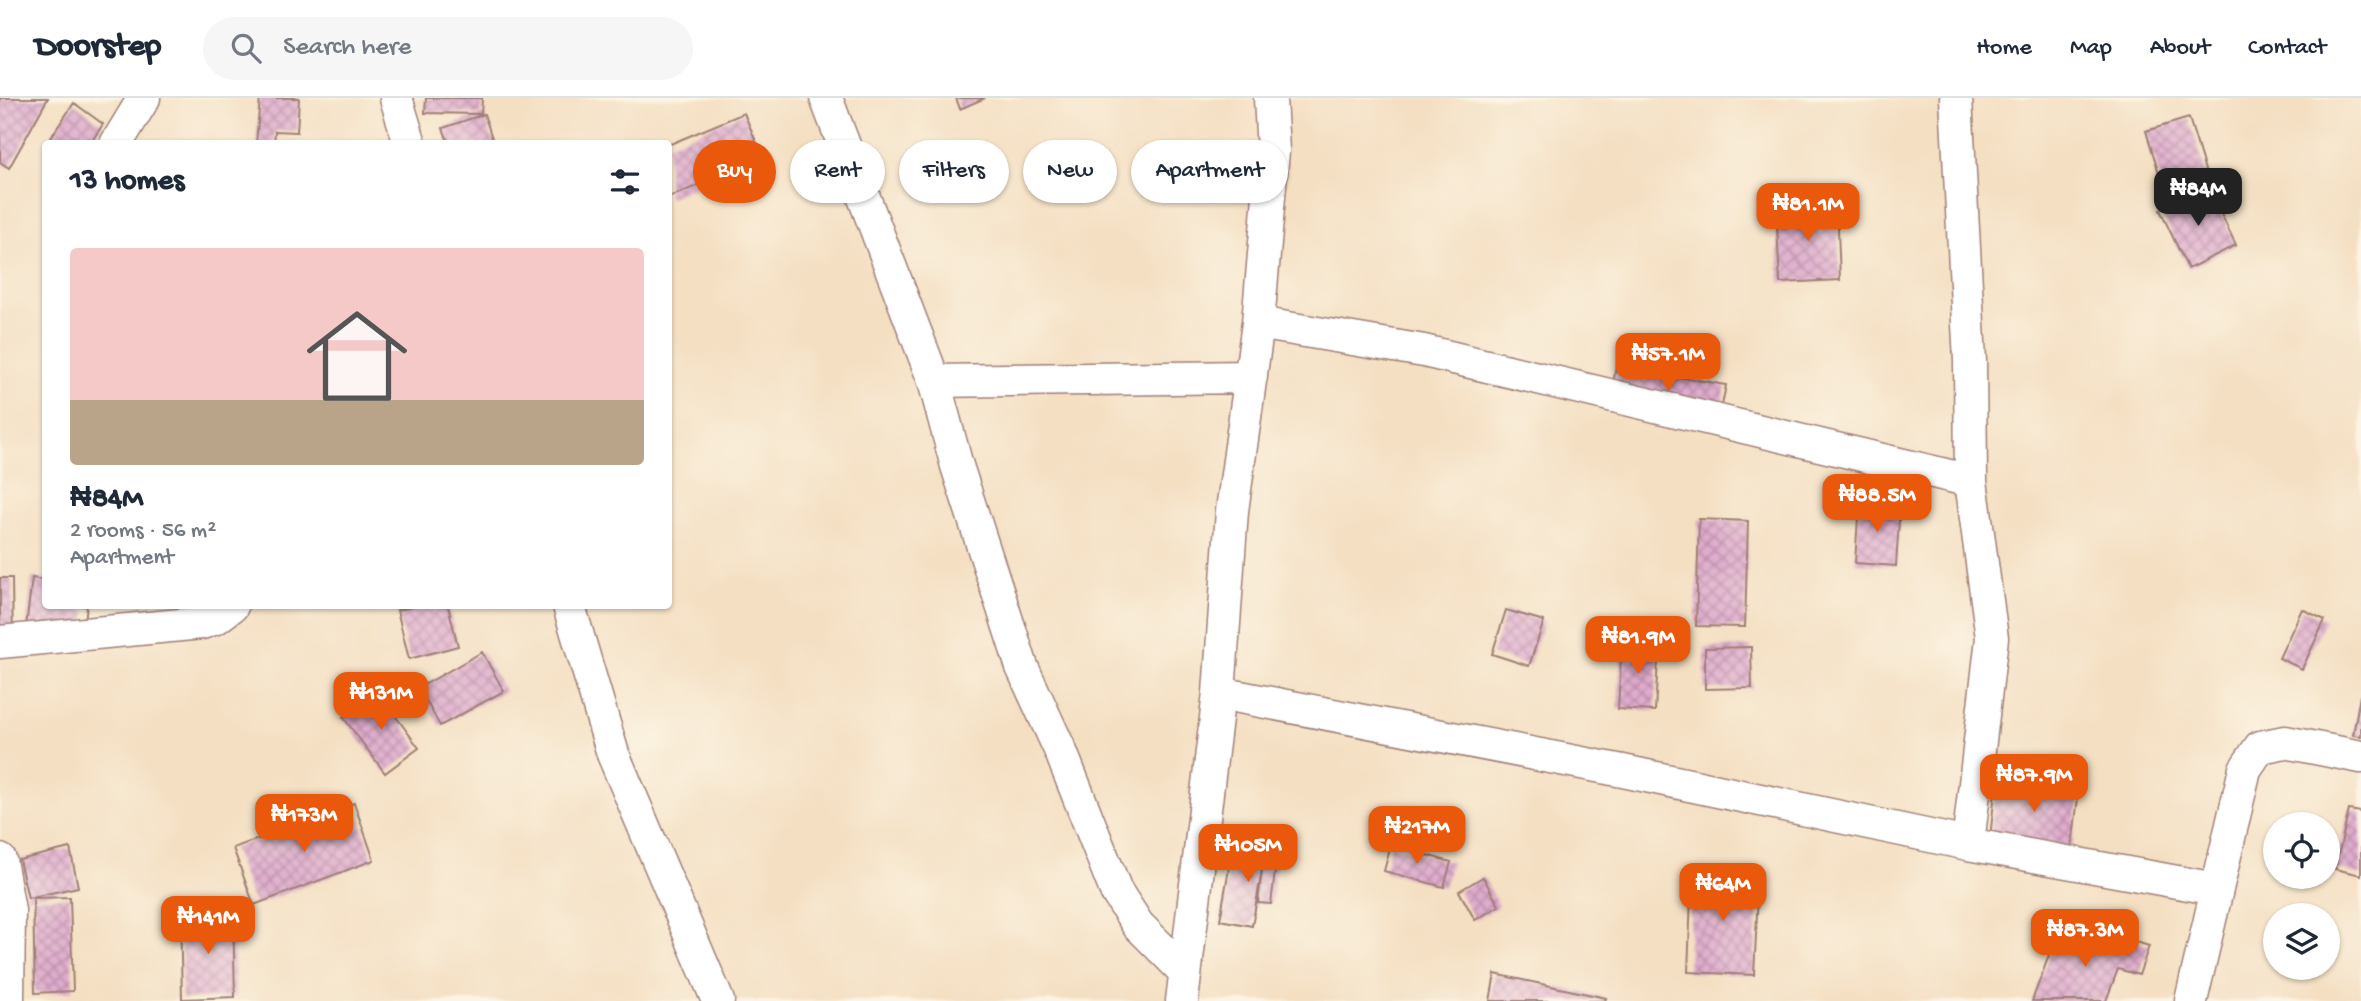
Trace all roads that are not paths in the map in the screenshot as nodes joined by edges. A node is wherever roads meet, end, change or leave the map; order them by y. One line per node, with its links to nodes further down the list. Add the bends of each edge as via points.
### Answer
1 (144, 98): 6 (street)
2 (396, 98): 7 (street)
3 (827, 98): 10 (street)
4 (1270, 98): 8 (street, via 1273,151)
5 (1956, 98): 11 (street, via 1970,361)
6 (118, 140)
7 (409, 140)
8 (1258, 323): 9 (street); 11 (street, via 1424,351)
9 (1251, 377): 10 (street); 15 (street, via 1232,511)
10 (934, 382): 20 (street, via 1022,667 1061,752 1097,849 1116,891)
11 (1971, 481): 17 (street, via 1992,638)
12 (228, 609): 14 (street, via 202,623)
13 (570, 609): 22 (street, via 613,754)
14 (0, 642)
15 (1219, 693): 17 (street); 20 (street)
16 (2361, 757): 19 (street, via 2285,742 2260,747 2245,769)
17 (1968, 844): 19 (street)
18 (0, 860): 21 (street, via 9,910)
19 (2216, 888): 23 (street)
20 (1183, 986)
21 (8, 1001)
22 (718, 1001)
23 (2191, 1001)

